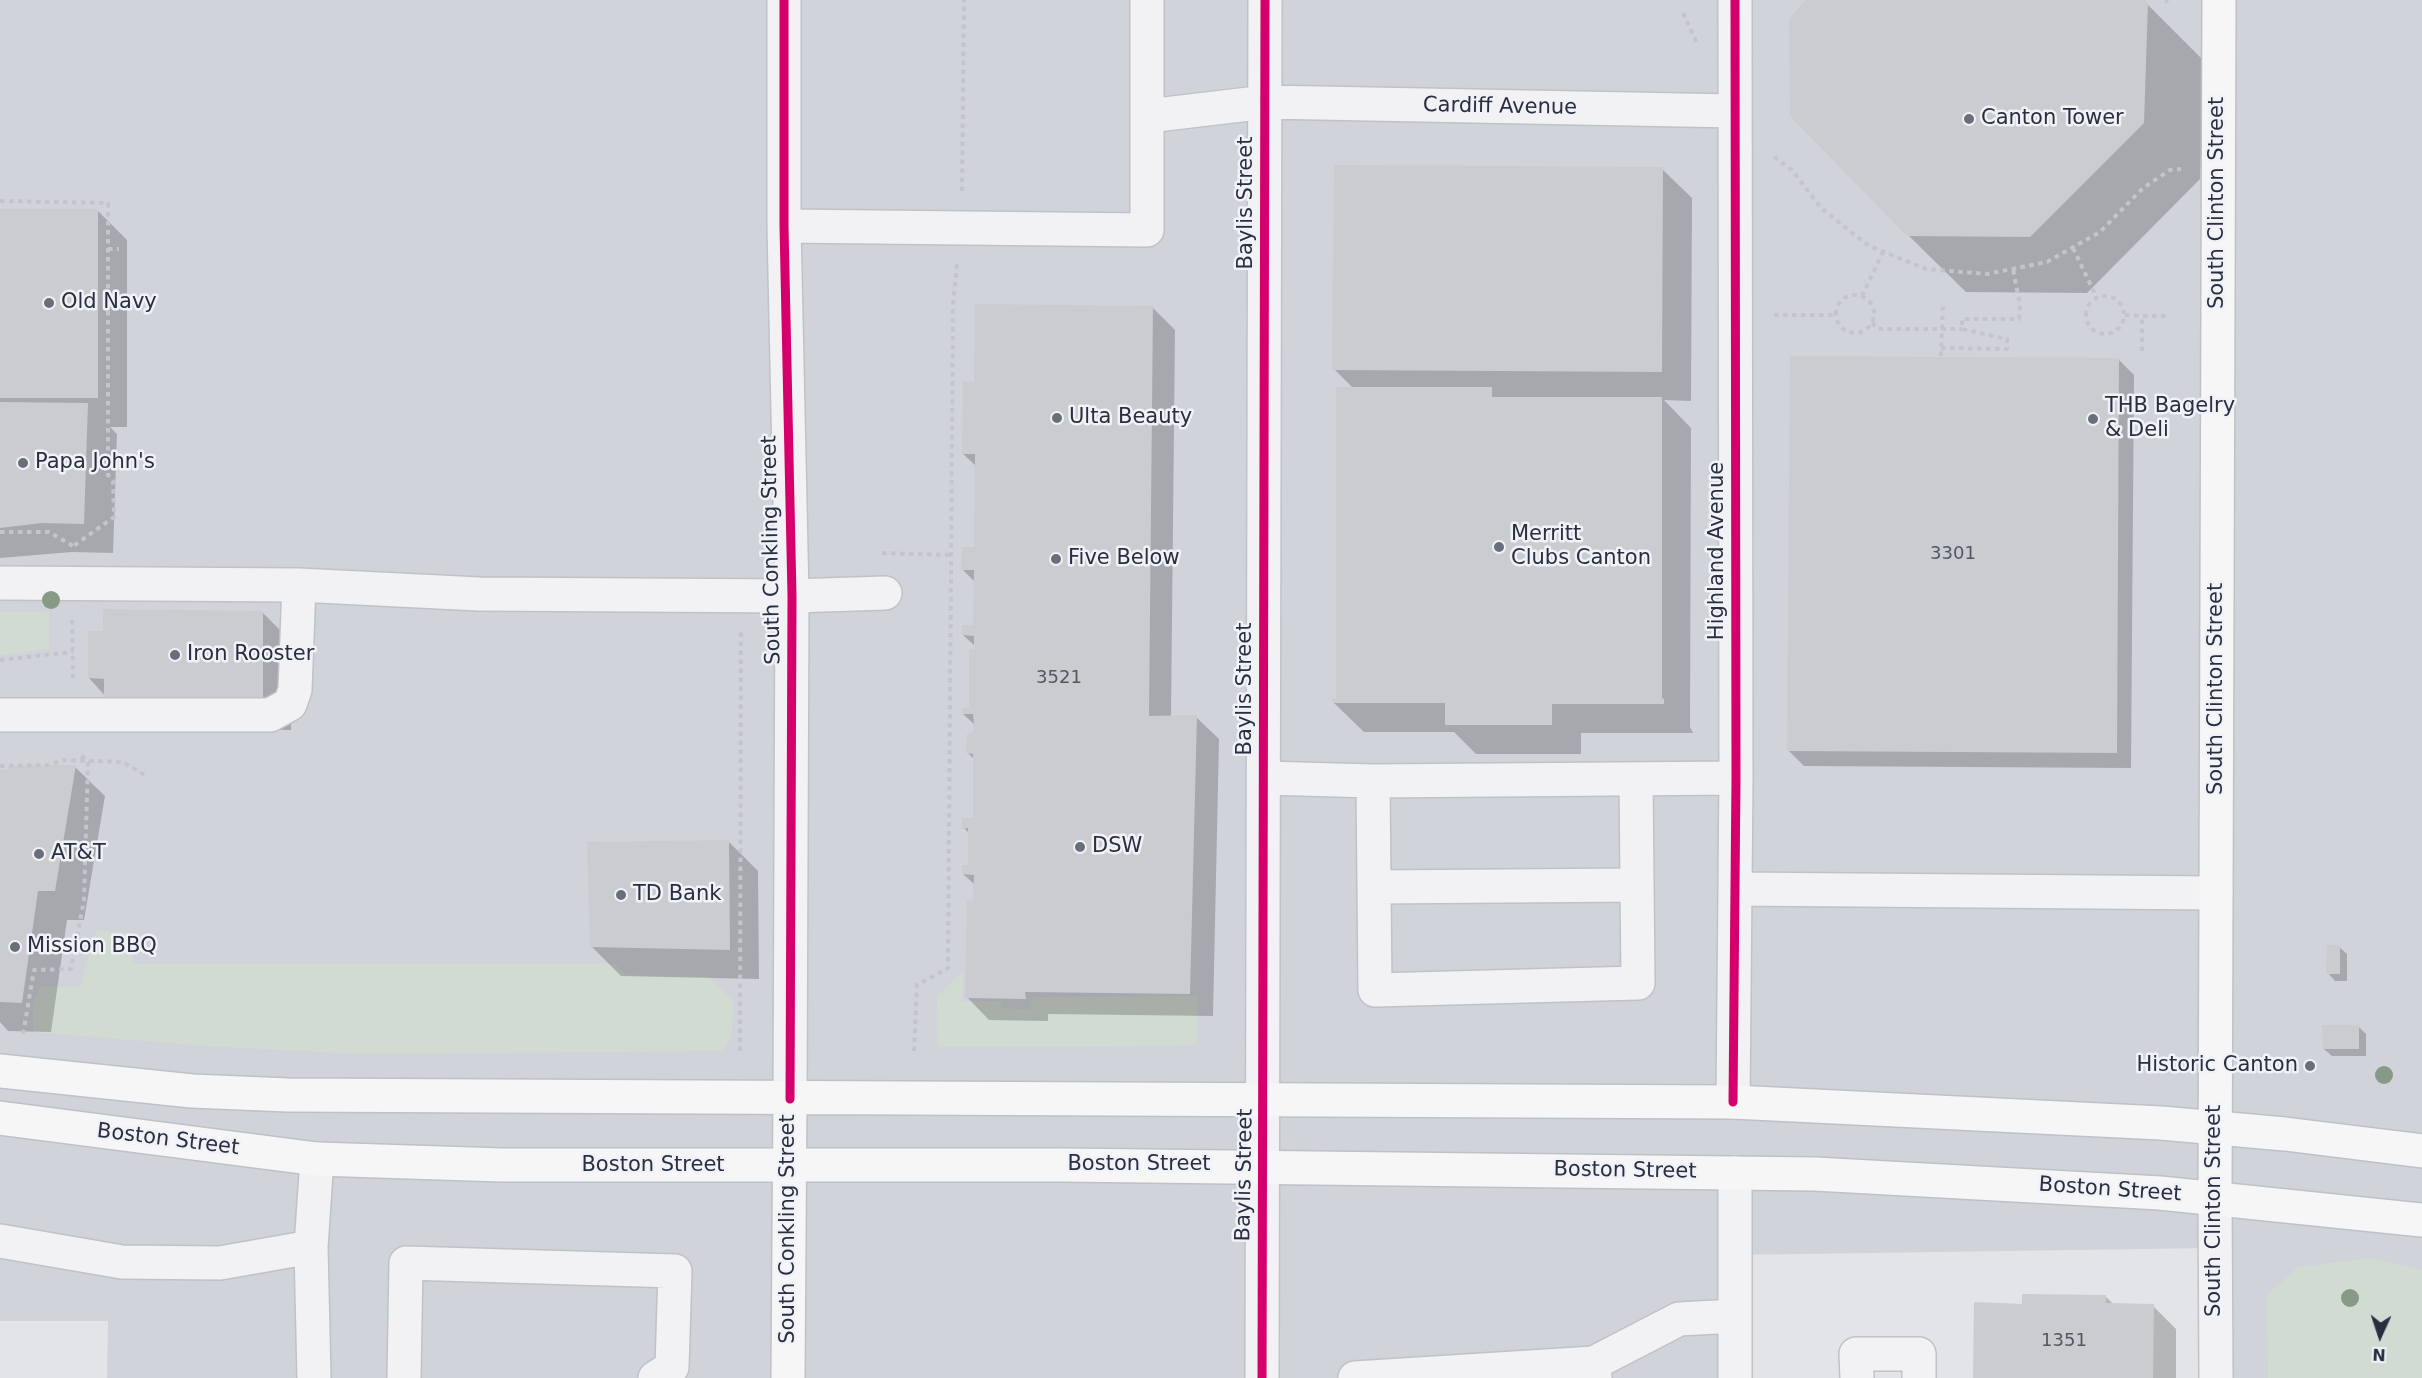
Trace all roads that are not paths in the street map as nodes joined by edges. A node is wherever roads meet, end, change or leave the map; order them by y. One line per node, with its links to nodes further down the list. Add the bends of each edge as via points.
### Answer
1 (784, 0): 9 (street, South Conkling Street)
2 (1147, 0): 8 (street)
3 (1265, 0): 6 (street, Baylis Street)
4 (1735, 0): 7 (street, Highland Avenue)
5 (2219, 0): 22 (main road, South Clinton Street)
6 (1266, 102): 7 (street, Cardiff Avenue); 8 (street, Cardiff Avenue); 15 (street, Baylis Street)
7 (1735, 111): 16 (street, Highland Avenue)
8 (1148, 116): 9 (street, via 1147,230)
9 (784, 226): 13 (street, South Conkling Street)
10 (0, 583): 11 (street)
11 (299, 585): 13 (street, via 479,594); 14 (street, via 295,690 290,704 270,715)
12 (885, 592): 13 (street)
13 (792, 596): 25 (street, South Conkling Street)
14 (0, 715)
15 (1264, 778): 18 (street); 24 (street, Baylis Street)
16 (1736, 778): 17 (street); 21 (street, Highland Avenue)
17 (1636, 779): 18 (street); 19 (street)
18 (1373, 781): 20 (street)
19 (1637, 885): 20 (street); 20 (street, via 1638,983 1376,990)
20 (1374, 887)
21 (1735, 889): 22 (street); 26 (street, Highland Avenue)
22 (2216, 893): 28 (main road, South Clinton Street)
23 (0, 1071): 25 (main road, via 180,1090 288,1095)
24 (1264, 1098): 25 (main road); 26 (main road); 32 (street, Baylis Street)
25 (790, 1099): 31 (main road, South Conkling Street)
26 (1733, 1102): 28 (main road)
27 (0, 1119): 30 (main road, Boston Street)
28 (2215, 1128): 29 (main road); 34 (main road, South Clinton Street)
29 (2422, 1151)
30 (317, 1159): 31 (main road, Boston Street, via 513,1166); 37 (street)
31 (789, 1165): 32 (main road, Boston Street); 43 (main road, South Conkling Street)
32 (1262, 1167): 33 (main road, Boston Street); 44 (street, Baylis Street)
33 (1735, 1173): 34 (main road, Boston Street, via 2074,1186); 38 (street)
34 (2215, 1197): 35 (main road, Boston Street); 49 (street, South Clinton Street)
35 (2422, 1220)
36 (0, 1241): 37 (street, via 122,1262 220,1263)
37 (311, 1247): 40 (street)
38 (1735, 1316): 39 (street, via 1679,1320); 46 (street)
39 (1595, 1370): 45 (street)
40 (314, 1378)
41 (404, 1378): 42 (street, via 406,1263 675,1271 672,1367)
42 (656, 1378)
43 (788, 1378)
44 (1262, 1378)
45 (1355, 1378)
46 (1734, 1378)
47 (1857, 1378): 48 (street, via 1856,1354 1919,1354)
48 (1919, 1378)
49 (2216, 1378)

